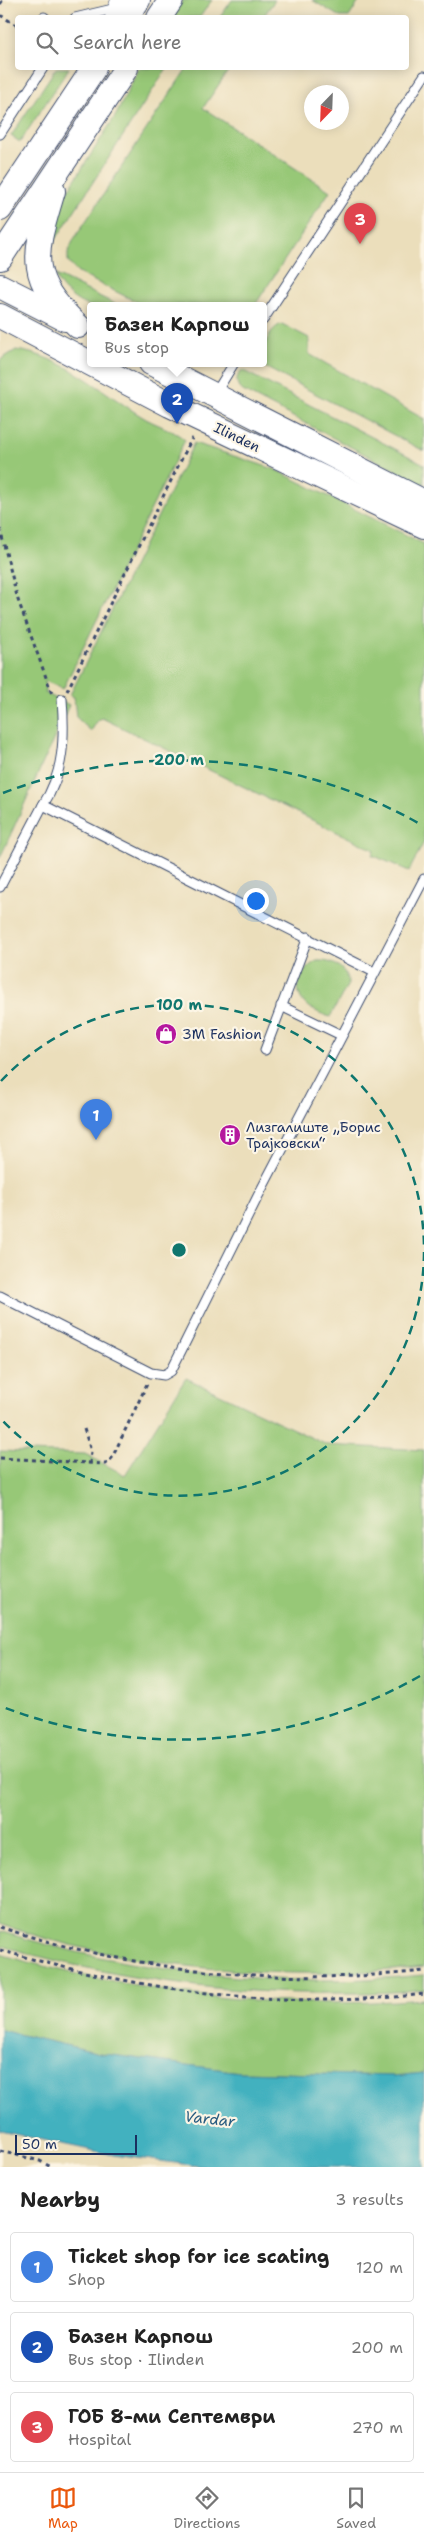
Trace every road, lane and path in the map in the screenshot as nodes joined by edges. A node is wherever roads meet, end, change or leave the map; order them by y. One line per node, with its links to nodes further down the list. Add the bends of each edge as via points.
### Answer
1 (3, 0): 3 (path)
2 (171, 0): 7 (street)
3 (0, 4)
4 (120, 7): 6 (lane)
5 (0, 14): 8 (path)
6 (87, 15)
7 (161, 15)
8 (15, 24)
9 (42, 70): 13 (lane)
10 (93, 70): 14 (street)
11 (125, 70): 15 (street)
12 (424, 76): 20 (lane)
13 (0, 134)
14 (38, 152): 16 (street); 17 (street)
15 (60, 168): 18 (street); 22 (street, via 42,226 37,265 51,297)
16 (0, 186)
17 (0, 209)
18 (0, 258)
19 (0, 286): 22 (street)
20 (267, 314)
21 (0, 316): 24 (street, Ilinden)
22 (84, 329)
23 (0, 337): 24 (street, via 31,340)
24 (66, 351): 25 (street, Ilinden)
25 (87, 362)
26 (98, 367): 32 (street, Ilinden)
27 (159, 367): 29 (street, Ilinden)
28 (232, 367): 29 (lane)
29 (215, 394): 31 (street, Ilinden)
30 (192, 438): 34 (path)
31 (424, 502)
32 (424, 526)
33 (0, 530): 34 (path, via 18,600 50,693)
34 (62, 699): 35 (lane, via 64,727 59,774)
35 (43, 805): 37 (lane); 38 (lane)
36 (424, 879): 39 (lane)
37 (0, 887)
38 (308, 937): 39 (lane); 40 (lane)
39 (374, 972): 41 (lane)
40 (281, 1006): 41 (lane); 42 (lane)
41 (341, 1035): 44 (lane, via 173,1367 164,1375)
42 (265, 1050)
43 (0, 1296): 44 (lane)
44 (151, 1373): 47 (path, via 112,1458 106,1464)
45 (84, 1429): 47 (path, via 91,1451)
46 (0, 1458): 47 (path)
47 (90, 1463)
48 (0, 1927): 50 (path, via 117,1958 190,1969 241,1974 335,1976)
49 (0, 1950): 51 (path, via 90,1974 165,1988 309,1998)
50 (424, 1972)
51 (424, 1994)
52 (0, 2152): 53 (path, via 40,2161)
53 (51, 2167)

